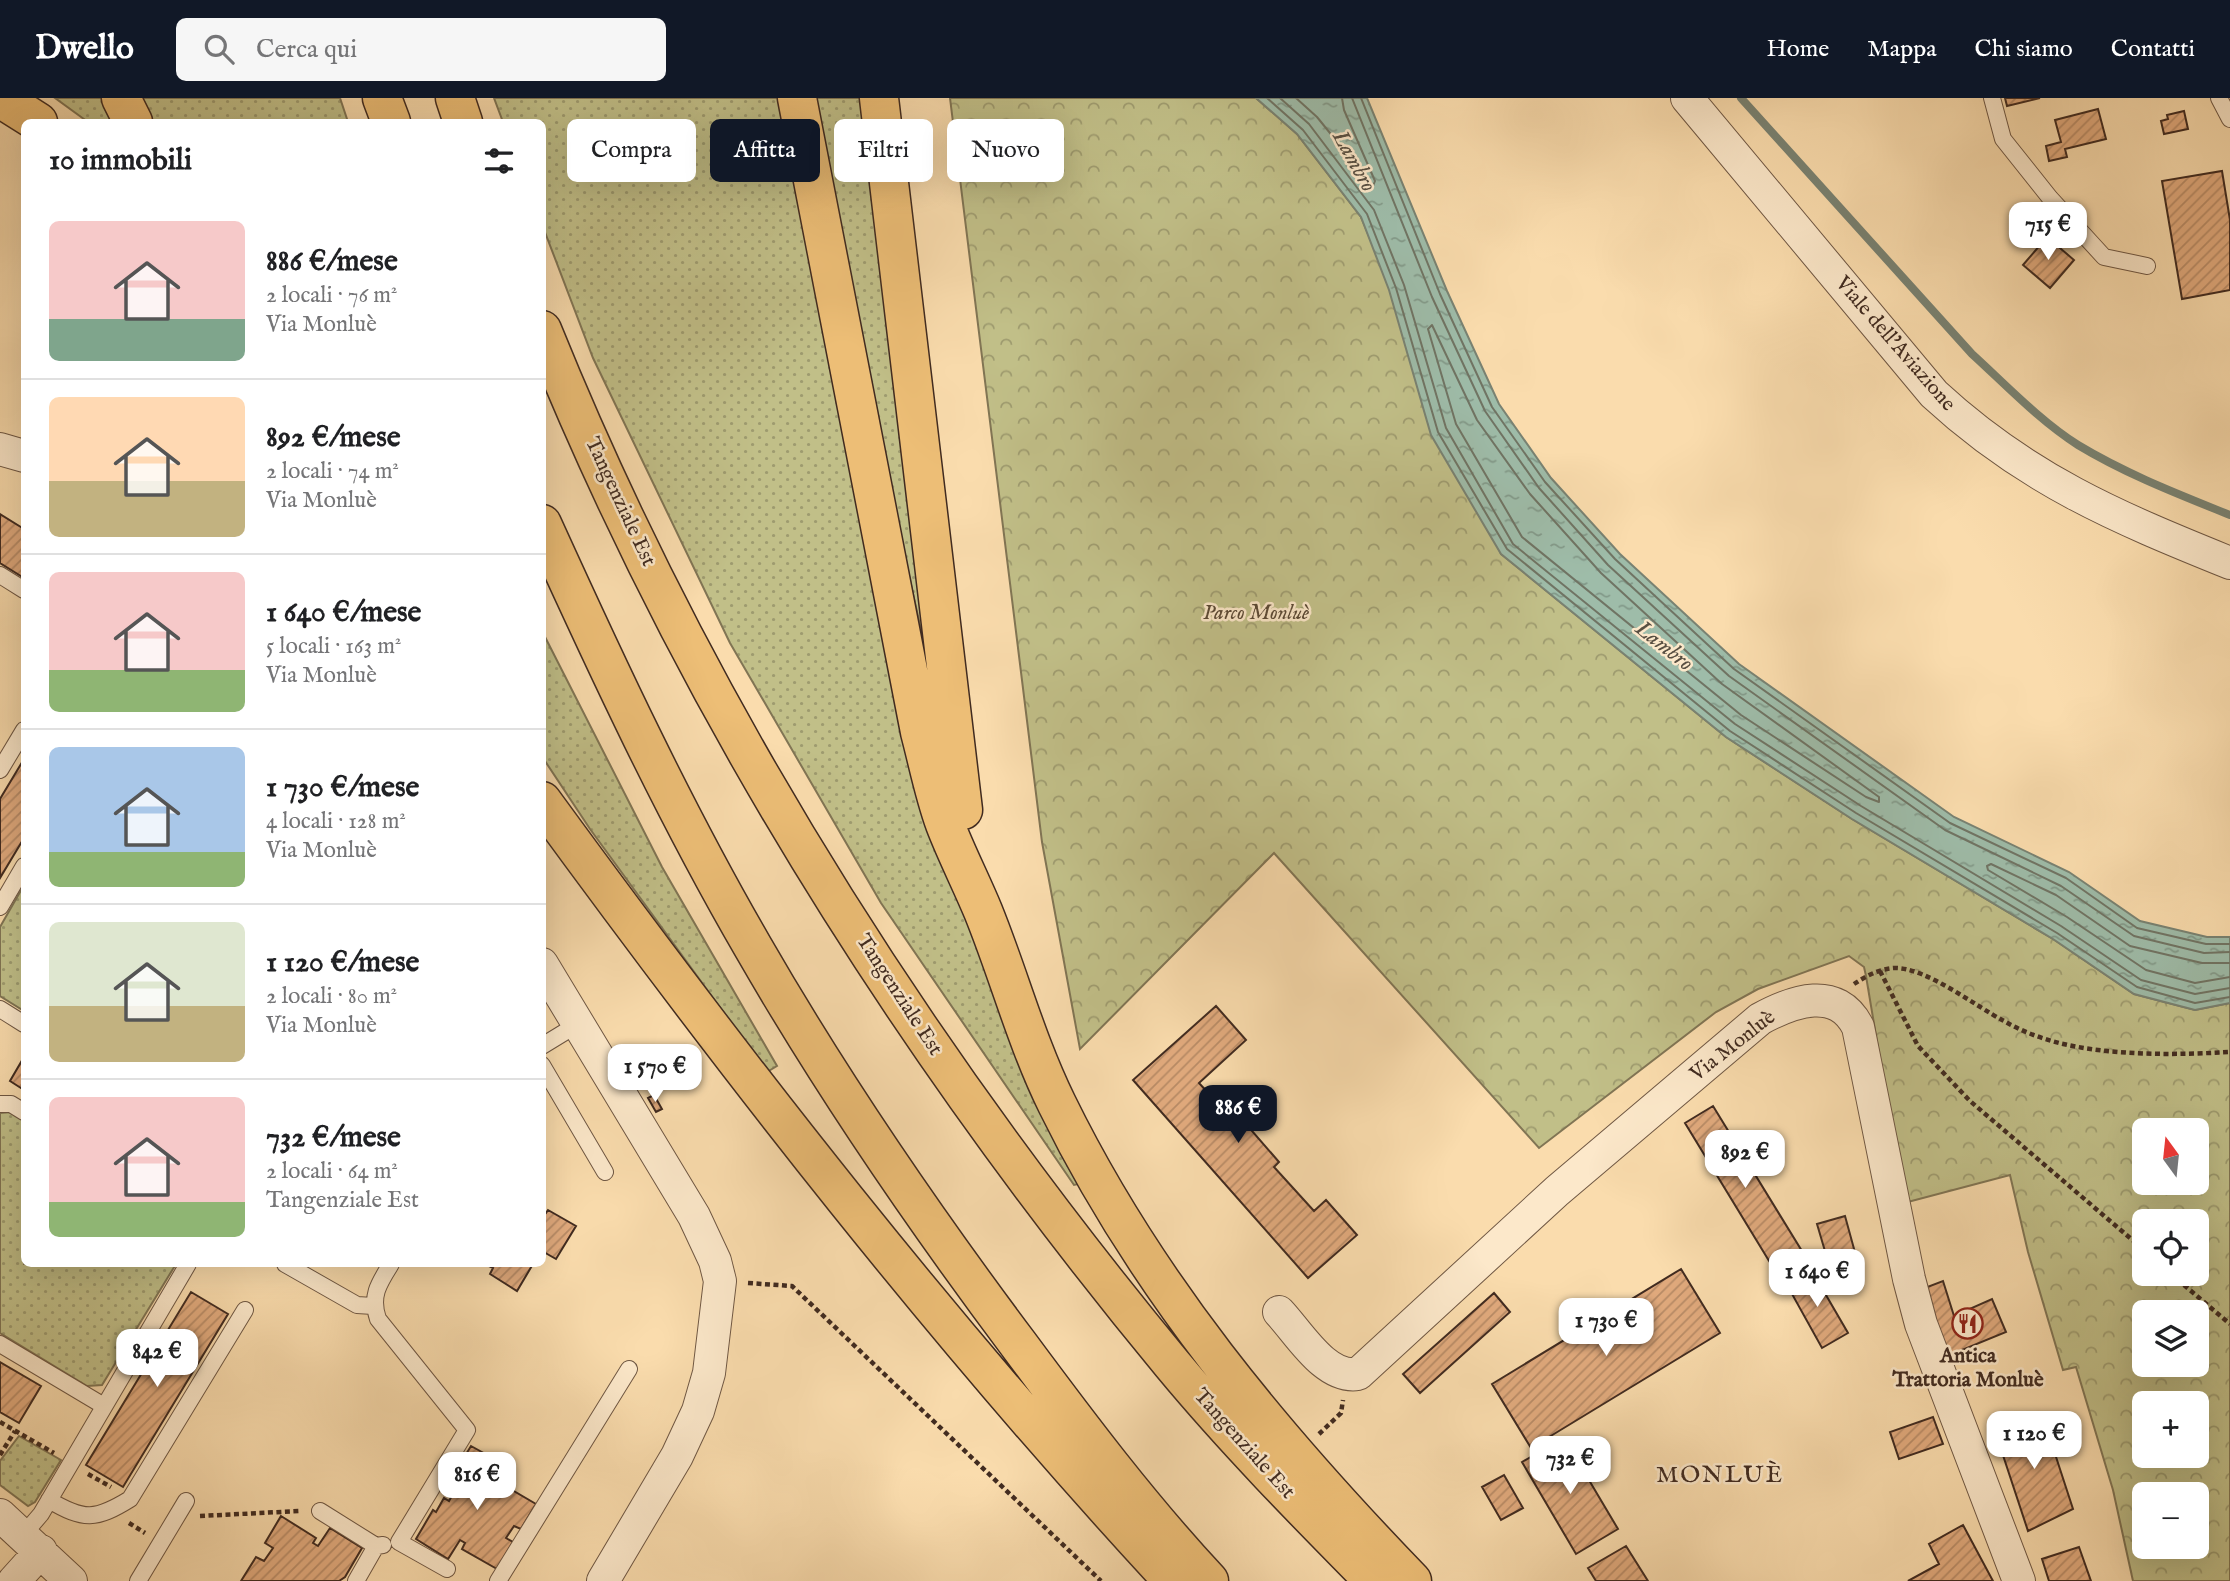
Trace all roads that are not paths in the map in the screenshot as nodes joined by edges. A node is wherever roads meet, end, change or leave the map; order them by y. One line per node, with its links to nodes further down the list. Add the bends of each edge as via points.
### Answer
1 (0, 98): 9 (highway)
2 (121, 98): 10 (highway)
3 (455, 98): 11 (highway)
4 (797, 98): 26 (highway, via 920,732 945,823)
5 (879, 98): 26 (highway, via 951,725 962,809)
6 (1687, 98): 18 (street, Viale dell'Aviazione, via 1934,394 1969,426 2009,456 2090,503)
7 (1992, 98): 13 (lane, via 2003,139 2077,228 2104,257)
8 (2219, 98): 12 (lane)
9 (33, 119)
10 (132, 119)
11 (462, 119)
12 (2230, 119)
13 (2147, 266)
14 (546, 339): 60 (highway, Tangenziale Est, via 686,641 755,765 917,1026 1023,1174 1174,1366)
15 (0, 449): 16 (street)
16 (21, 455)
17 (546, 532): 59 (highway, via 674,802 752,946 837,1087 939,1239 1041,1375 1171,1541)
18 (2230, 562)
19 (0, 575): 20 (lane)
20 (21, 588)
21 (21, 735): 22 (lane)
22 (0, 770)
23 (546, 806): 58 (highway, via 689,1001 858,1218 1102,1505)
24 (21, 871): 25 (lane)
25 (0, 907)
26 (984, 912): 61 (highway, via 1030,1044 1088,1166 1129,1236 1252,1404)
27 (546, 971): 30 (street)
28 (0, 1009): 29 (lane)
29 (21, 1022)
30 (578, 1024): 31 (lane); 57 (street, via 694,1216 720,1281 709,1373 698,1411 677,1456)
31 (546, 1044)
32 (546, 1072): 35 (lane)
33 (0, 1104): 34 (lane)
34 (21, 1110)
35 (605, 1172)
36 (186, 1267): 44 (lane)
37 (290, 1267): 39 (lane, via 357,1305)
38 (389, 1267): 39 (lane, via 376,1287)
39 (373, 1306): 49 (lane, via 378,1319 467,1430)
40 (245, 1310): 45 (lane, via 130,1499 89,1517)
41 (1279, 1312): 62 (street, Via Monluè, via 1326,1365 1346,1376 1357,1374 1557,1191 1760,1019 1807,1000 1840,1005 1852,1015 1863,1043 1921,1324)
42 (0, 1343): 44 (lane)
43 (629, 1368): 56 (lane)
44 (104, 1406): 45 (lane)
45 (49, 1500): 48 (lane)
46 (186, 1502): 54 (lane)
47 (320, 1511): 50 (lane)
48 (21, 1534): 52 (street); 53 (street)
49 (399, 1542): 50 (lane); 51 (lane)
50 (376, 1546): 55 (lane)
51 (447, 1569)
52 (15, 1581)
53 (71, 1581)
54 (138, 1581)
55 (356, 1581)
56 (498, 1581)
57 (603, 1581)
58 (1173, 1581)
59 (1209, 1581)
60 (1374, 1581)
61 (1412, 1581)
62 (2018, 1581)

